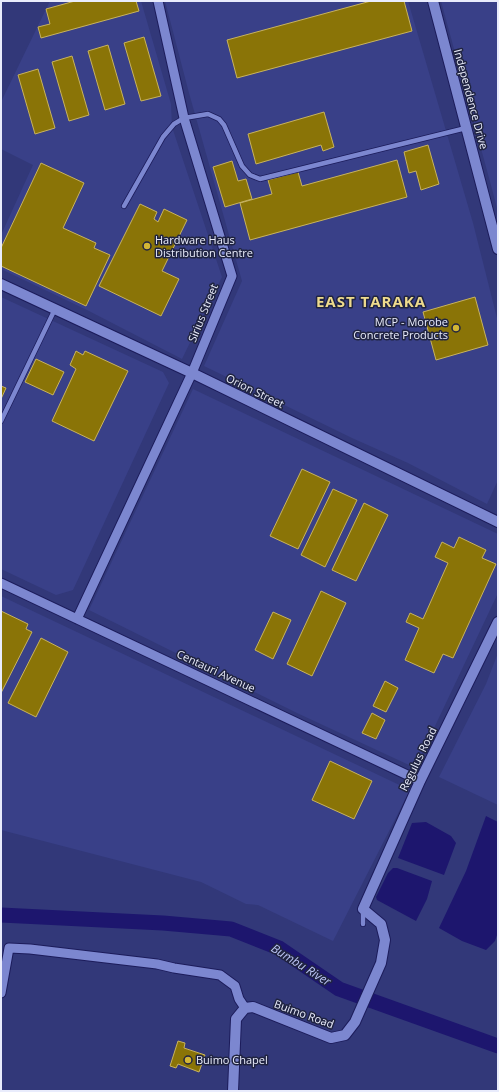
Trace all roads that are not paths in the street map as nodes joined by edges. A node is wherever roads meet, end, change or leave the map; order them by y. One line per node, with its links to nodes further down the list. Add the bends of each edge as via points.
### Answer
1 (158, 1): 3 (street, Sirius Street)
2 (433, 1): 4 (street, Independence Drive)
3 (184, 118): 4 (lane, via 208,114 219,119 242,166 250,175 260,179); 5 (lane, via 174,124 163,137); 9 (street, Sirius Street, via 232,276)
4 (466, 128): 6 (street, Independence Drive)
5 (124, 206)
6 (498, 249)
7 (1, 284): 8 (street, Orion Street)
8 (55, 309): 9 (street, Orion Street); 10 (lane)
9 (192, 373): 11 (street, Orion Street); 13 (street, Sirius Street)
10 (1, 421)
11 (498, 522)
12 (1, 583): 13 (street, Centauri Avenue)
13 (78, 618): 15 (street, Centauri Avenue)
14 (498, 622): 15 (street, Regulus Road)
15 (420, 781): 16 (street, Regulus Road)
16 (363, 908): 17 (lane); 20 (street, Buimo Road, via 381,924 385,940 381,963 355,1022 345,1035 331,1038 253,1007)
17 (363, 924)
18 (5, 947): 19 (street); 20 (street, via 157,964 220,975 235,986)
19 (1, 993)
20 (245, 1008): 21 (street, via 236,1019)
21 (233, 1091)

